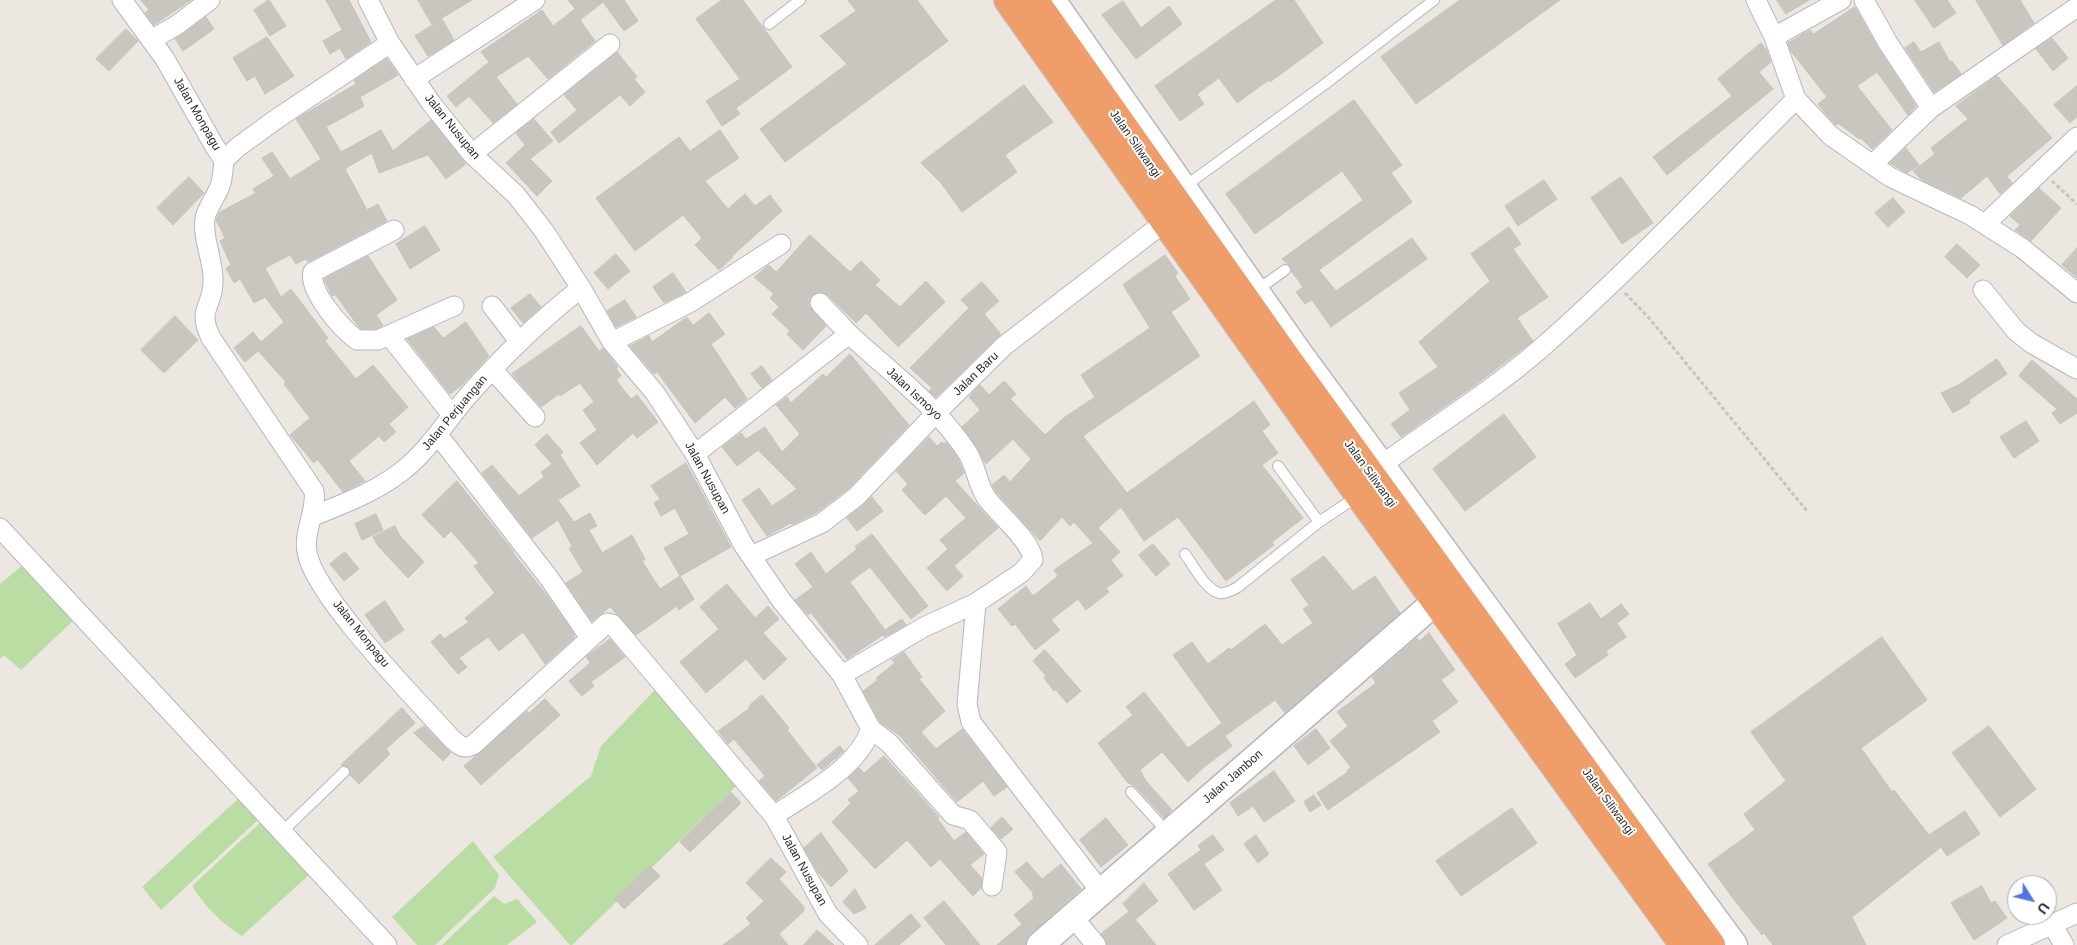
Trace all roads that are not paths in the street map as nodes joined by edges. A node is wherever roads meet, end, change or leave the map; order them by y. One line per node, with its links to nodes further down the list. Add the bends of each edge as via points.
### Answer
1 (122, 0): 17 (street, Jalan Monpagu)
2 (210, 0): 17 (street)
3 (368, 0): 18 (street, Jalan Nusupan)
4 (535, 0): 20 (street)
5 (800, 0): 15 (lane)
6 (994, 0): 29 (street)
7 (1008, 0): 54 (highway, Jalan Siliwangi)
8 (1034, 0): 44 (highway, Jalan Siliwangi)
9 (1052, 0): 27 (street)
10 (1434, 0): 27 (lane)
11 (1756, 0): 16 (street)
12 (1841, 0): 16 (street)
13 (1864, 0): 22 (street)
14 (2077, 8): 22 (street)
15 (769, 24)
16 (1774, 37): 21 (street)
17 (151, 40): 25 (street, Jalan Monpagu)
18 (390, 43): 20 (street, Jalan Nusupan); 25 (street, via 275,120)
19 (610, 44): 24 (street)
20 (414, 79): 24 (street, Jalan Nusupan)
21 (1796, 99): 26 (street, via 1831,136); 52 (street, via 1614,282 1538,350 1473,402)
22 (1931, 108): 26 (street)
23 (2077, 137): 28 (street)
24 (472, 154): 33 (street, Jalan Nusupan, via 516,195)
25 (224, 160): 55 (street, Jalan Monpagu, via 220,187 205,220 213,282 204,324 310,485 315,499)
26 (1872, 164): 28 (street, via 1890,177)
27 (1184, 187): 34 (street)
28 (1985, 224): 36 (street, via 2022,248)
29 (1157, 228): 47 (street, Jalan Baru, via 1014,338); 54 (street)
30 (394, 230): 41 (street, via 319,268 311,279 320,297 356,340 378,340)
31 (781, 244): 43 (street, via 691,302)
32 (1285, 270): 34 (lane)
33 (581, 288): 42 (street, Jalan Perjuangan); 43 (street, Jalan Nusupan)
34 (1256, 290): 44 (street)
35 (1983, 290): 46 (street, via 2016,331)
36 (2077, 293)
37 (820, 303): 40 (street, Jalan Ismoyo)
38 (454, 306): 41 (street)
39 (492, 306): 42 (street)
40 (848, 334): 47 (street, Jalan Ismoyo); 51 (street)
41 (389, 335): 48 (street)
42 (519, 341): 45 (street, Jalan Perjuangan)
43 (612, 342): 51 (street, Jalan Nusupan, via 656,393)
44 (1294, 356): 52 (street); 81 (highway, Jalan Siliwangi)
45 (492, 369): 48 (street, Jalan Perjuangan); 49 (street)
46 (2077, 369)
47 (936, 413): 59 (street, Jalan Baru, via 880,474 836,512 788,540); 60 (street, Jalan Ismoyo, via 971,458 983,493 1024,541 1033,557 1021,573)
48 (452, 415): 50 (street, Jalan Perjuangan)
49 (535, 417)
50 (438, 434): 55 (street, Jalan Perjuangan, via 414,461 388,481); 62 (street, via 544,571)
51 (695, 454): 59 (street, Jalan Nusupan)
52 (1383, 464): 82 (street)
53 (1278, 466): 56 (lane)
54 (1354, 499): 56 (lane); 61 (street); 80 (highway, Jalan Siliwangi)
55 (313, 516): 62 (street, Jalan Monpagu, via 306,550 319,579 349,623 460,746 473,746)
56 (1319, 522): 58 (lane, via 1228,592 1220,593 1211,588)
57 (0, 528): 68 (street)
58 (1185, 554)
59 (751, 556): 63 (street, Jalan Nusupan, via 781,600)
60 (976, 603): 63 (street, Jalan Ismoyo, via 924,627); 71 (street, via 967,704 971,722)
61 (1426, 610): 69 (street, Jalan Jambon); 79 (street)
62 (590, 638): 67 (street, Jalan Monpagu, via 607,623 612,624)
63 (842, 675): 64 (street, Jalan Nusupan)
64 (870, 730): 67 (street, via 866,743 840,770); 70 (street, via 892,747 953,815 970,820 997,852)
65 (344, 772): 68 (lane)
66 (1131, 792): 69 (lane)
67 (774, 816): 76 (street, Jalan Nusupan, via 828,914)
68 (281, 833): 75 (street)
69 (1168, 833): 71 (street, Jalan Jambon)
70 (992, 886)
71 (1101, 892): 73 (street, Jalan Jambon)
72 (2077, 914): 74 (street)
73 (1073, 917): 77 (street, Jalan Jambon); 78 (street)
74 (2053, 926): 83 (street); 84 (street)
75 (387, 945)
76 (858, 945)
77 (1040, 945)
78 (1096, 945)
79 (1669, 945)
80 (1684, 945)
81 (1711, 945)
82 (1734, 945)
83 (2007, 945)
84 (2064, 945)

